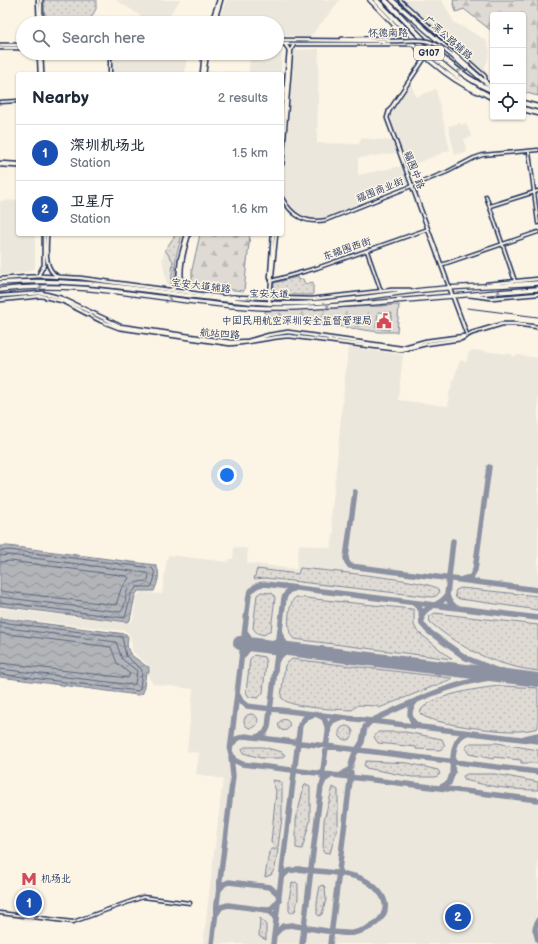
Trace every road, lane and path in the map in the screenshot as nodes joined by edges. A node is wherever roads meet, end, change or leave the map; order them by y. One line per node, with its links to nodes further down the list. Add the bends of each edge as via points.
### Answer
1 (40, 0): 8 (main road)
2 (219, 0): 9 (main road); 10 (main road)
3 (370, 0): 11 (main road)
4 (376, 0): 33 (highway, G107, via 445,67)
5 (385, 0): 32 (highway, G107, one-way to 5, via 470,79 447,62)
6 (392, 0): 29 (main road, 广深公路辅路)
7 (400, 0): 30 (street, via 485,76)
8 (40, 16)
9 (214, 16)
10 (214, 16)
11 (392, 22): 12 (main road, 怀德南路, via 394,33); 17 (main road)
12 (390, 39): 13 (main road, 怀德南路); 16 (main road, via 399,39); 29 (main road, 怀德南路, bridge, via 430,41)
13 (284, 40)
14 (295, 43): 15 (main road, 怀德南路); 16 (main road, 怀德南路); 42 (main road, via 290,50)
15 (284, 44): 37 (main road, via 288,50)
16 (396, 44): 17 (main road, 怀德南路)
17 (414, 44): 22 (main road)
18 (0, 45): 19 (main road)
19 (16, 45)
20 (0, 48): 21 (main road)
21 (16, 48)
22 (426, 56): 34 (main road, via 459,83); 47 (main road, 福围中路, via 387,116)
23 (40, 60): 26 (main road)
24 (110, 60): 27 (street)
25 (204, 60): 28 (main road)
26 (41, 72)
27 (110, 72)
28 (203, 72)
29 (481, 79): 30 (main road, 广深公路辅路)
30 (485, 83): 31 (main road, 广深公路辅路)
31 (490, 87)
32 (490, 89)
33 (490, 96)
34 (490, 97)
35 (16, 101): 36 (street)
36 (0, 102)
37 (284, 103)
38 (526, 104): 39 (highway)
39 (538, 107)
40 (526, 110): 41 (highway)
41 (538, 113)
42 (284, 134)
43 (538, 150): 44 (street, 福围商业街)
44 (529, 152): 47 (street, 福围商业街, via 483,155); 48 (street)
45 (0, 164): 46 (main road)
46 (16, 165)
47 (411, 185): 51 (street, 福围商业街, via 326,220 315,222 305,221 291,212); 54 (main road, 福围中路)
48 (534, 191): 49 (street); 52 (street); 53 (street)
49 (538, 191)
50 (486, 196): 52 (street)
51 (284, 201)
52 (490, 206): 61 (street)
53 (538, 223)
54 (428, 229): 62 (street, 东福围西街); 63 (main road, 福围中路)
55 (538, 232): 61 (street)
56 (45, 236): 64 (main road, via 44,265)
57 (45, 236): 65 (main road, via 48,264 51,272)
58 (188, 236): 67 (main road)
59 (275, 236): 69 (main road)
60 (275, 236): 88 (main road)
61 (504, 243): 63 (street); 70 (street)
62 (366, 251): 69 (street, 东福围西街); 79 (street)
63 (441, 265): 74 (main road, 福围中路)
64 (37, 276): 65 (main road, 宝安大道辅路); 66 (main road, 宝安大道辅路)
65 (59, 277): 77 (main road, 宝安大道辅路)
66 (0, 279)
67 (180, 279): 77 (main road, via 177,286); 80 (main road, via 183,288)
68 (538, 279): 70 (main road)
69 (271, 281): 88 (main road)
70 (515, 281): 73 (main road)
71 (0, 283): 86 (main road, 宝安大道, via 70,282)
72 (538, 283): 73 (main road, 宝安大道)
73 (476, 286): 74 (main road, 宝安大道)
74 (450, 288): 78 (main road, 宝安大道); 84 (main road, 福围中路)
75 (538, 289): 82 (main road, 宝安大道, one-way to 75)
76 (0, 290): 89 (main road, 宝安大道, one-way to 89, via 72,288 216,305)
77 (169, 290): 80 (main road, 宝安大道辅路)
78 (424, 290): 79 (main road, 宝安大道辅路); 88 (main road, 宝安大道, via 312,303)
79 (381, 291): 88 (main road, 宝安大道辅路)
80 (191, 293): 85 (main road, 宝安大道辅路)
81 (538, 294): 82 (main road, via 491,298)
82 (464, 295): 84 (main road, 宝安大道)
83 (0, 296): 91 (main road, 航站四路, via 42,294 62,298 120,326 231,342 288,332 401,348 426,341)
84 (453, 296): 89 (main road, 宝安大道, one-way to 84, via 320,307); 91 (main road, 福围中路)
85 (234, 297): 86 (main road); 88 (main road, 宝安大道辅路)
86 (211, 299): 88 (main road, 宝安大道)
87 (0, 300): 91 (main road, 航站四路, via 41,296 62,301 119,328 230,344 289,336 401,350 453,341)
88 (269, 301): 89 (main road)
89 (268, 308)
90 (538, 327): 91 (main road, 航站四路, via 502,324)
91 (467, 335)
92 (190, 903): 93 (street, via 143,897 73,922)
93 (0, 913)

